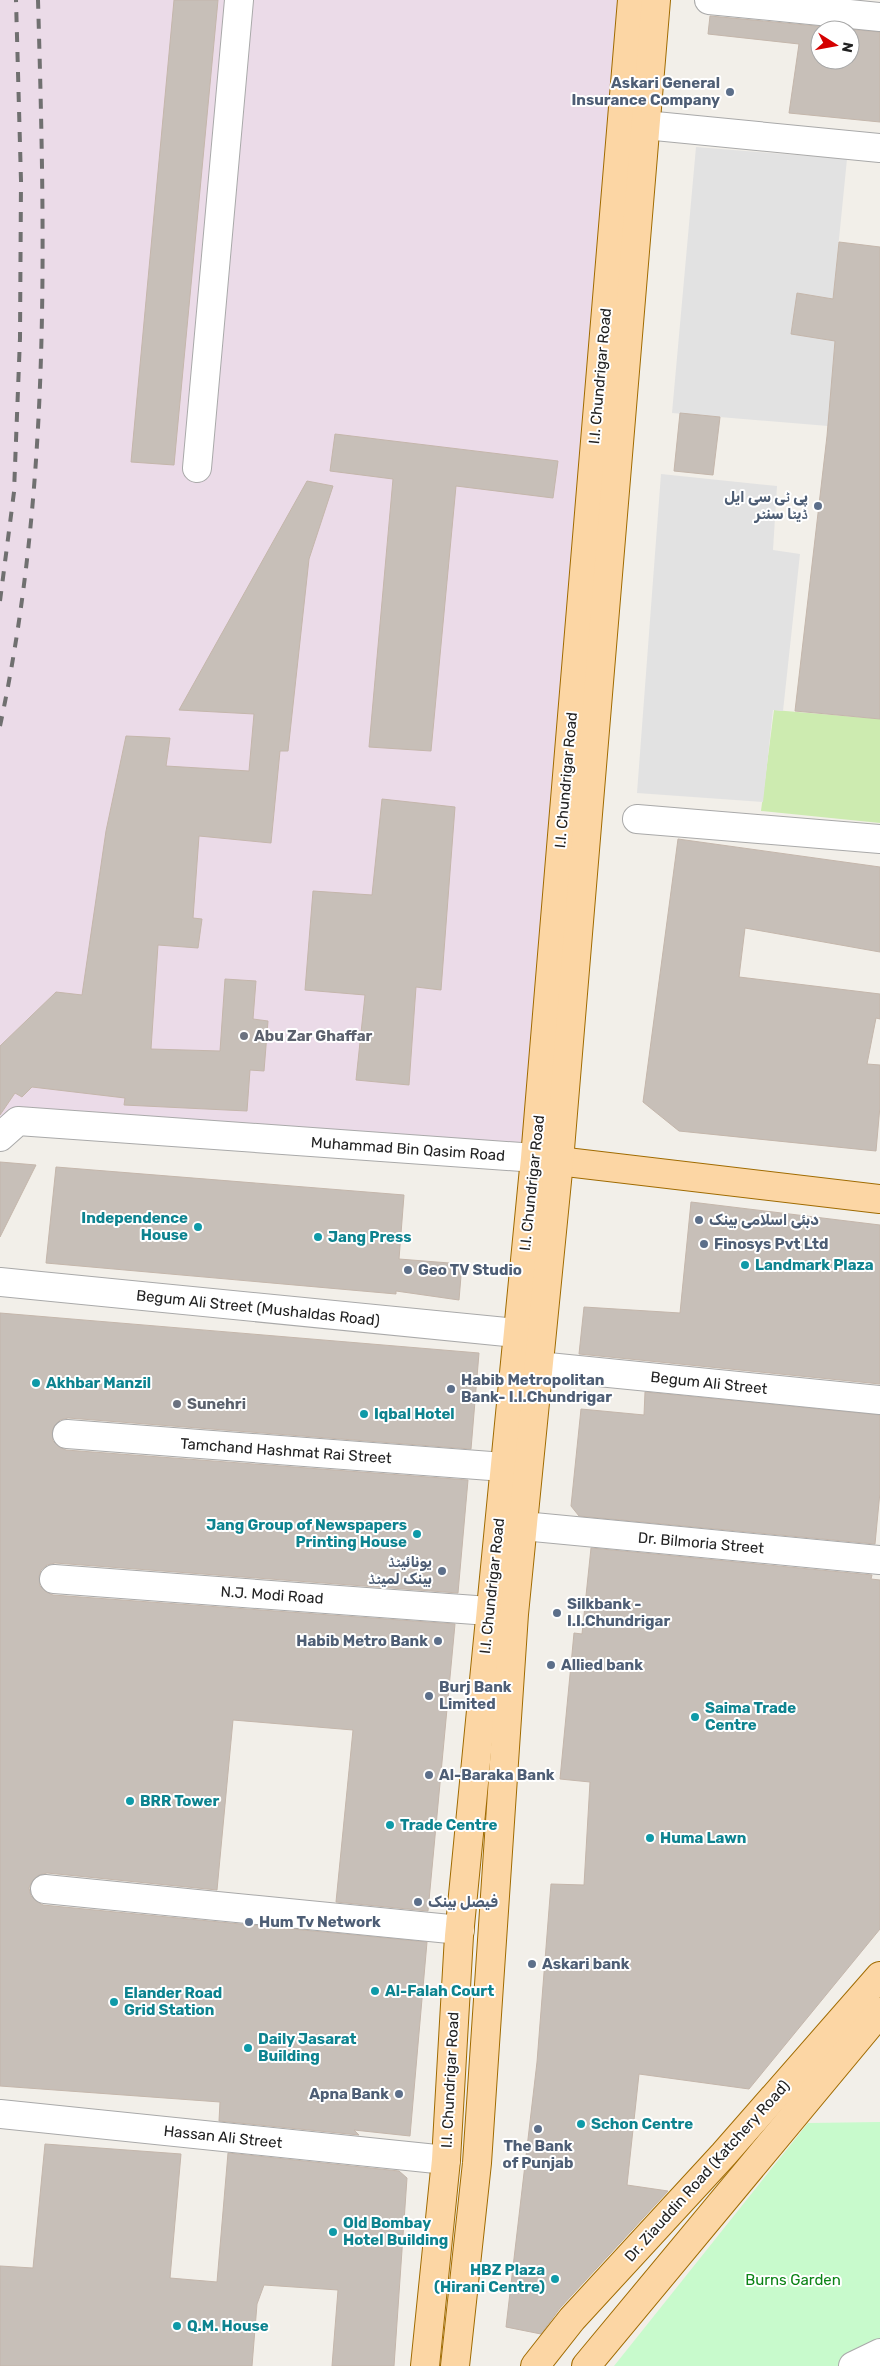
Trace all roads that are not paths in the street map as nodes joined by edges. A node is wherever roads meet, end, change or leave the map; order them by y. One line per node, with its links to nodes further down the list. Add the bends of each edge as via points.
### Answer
1 (239, 0): 8 (street)
2 (632, 0): 12 (main road, I.I. Chundrigar Road)
3 (656, 0): 6 (main road, I.I. Chundrigar Road)
4 (709, 0): 5 (street)
5 (880, 17)
6 (645, 125): 7 (street); 12 (main road, I.I. Chundrigar Road)
7 (880, 148)
8 (197, 468)
9 (638, 819): 10 (street)
10 (880, 839)
11 (0, 1137): 12 (street, Muhammad Bin Qasim Road, via 18,1121)
12 (547, 1160): 13 (main road, Muhammad Bin Qasim Road); 15 (main road, I.I. Chundrigar Road); 16 (main road, I.I. Chundrigar Road)
13 (880, 1198)
14 (0, 1282): 15 (street, Begum Ali Street (Mushaldas Road))
15 (517, 1333): 19 (main road, I.I. Chundrigar Road)
16 (538, 1366): 17 (street, Begum Ali Street); 20 (main road, I.I. Chundrigar Road)
17 (880, 1400)
18 (67, 1434): 19 (street, Tamchand Hashmat Rai Street)
19 (504, 1467): 23 (main road, I.I. Chundrigar Road)
20 (522, 1526): 21 (street, Dr. Bilmoria Street); 32 (main road, I.I. Chundrigar Road, via 477,2164)
21 (880, 1560)
22 (54, 1579): 23 (street, N.J. Modi Road)
23 (490, 1611): 25 (main road, I.I. Chundrigar Road)
24 (45, 1889): 25 (street)
25 (460, 1930): 29 (main road, I.I. Chundrigar Road)
26 (880, 1976): 33 (main road, Dr. Ziauddin Road (Katchery Road), via 724,2154 572,2319)
27 (880, 2012): 34 (main road, Dr. Ziauddin Road (Katchery Road))
28 (0, 2114): 29 (street, Hassan Ali Street)
29 (446, 2160): 31 (main road, I.I. Chundrigar Road)
30 (880, 2353): 35 (street)
31 (425, 2366)
32 (455, 2366)
33 (535, 2366)
34 (586, 2366)
35 (853, 2366)

